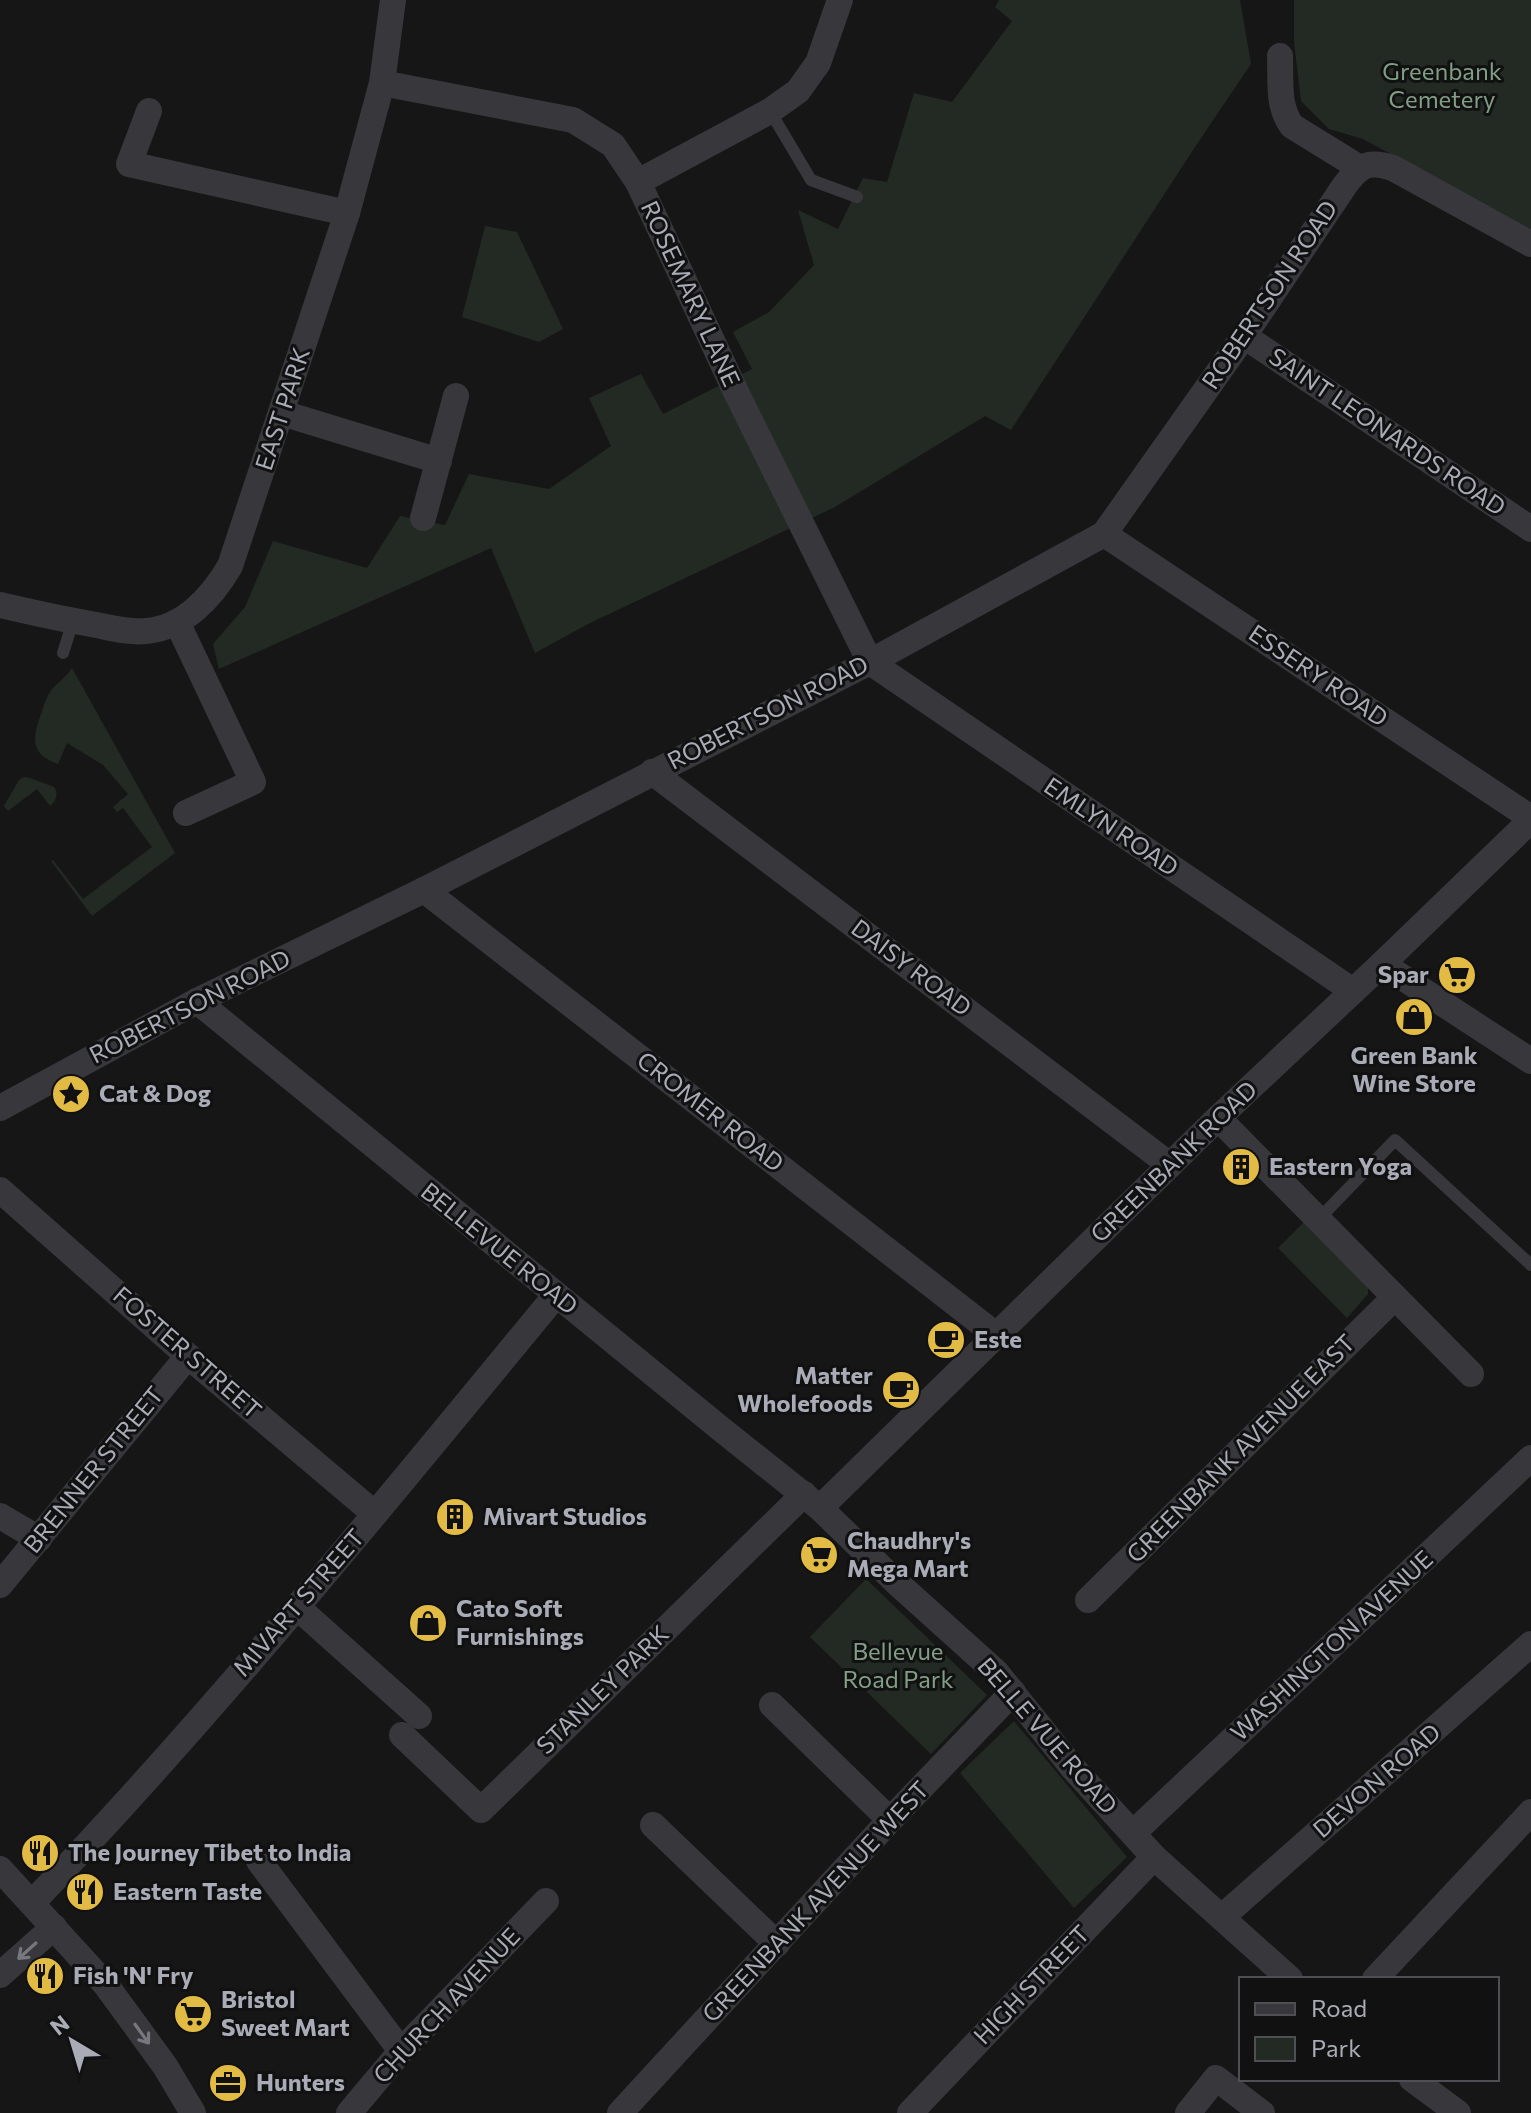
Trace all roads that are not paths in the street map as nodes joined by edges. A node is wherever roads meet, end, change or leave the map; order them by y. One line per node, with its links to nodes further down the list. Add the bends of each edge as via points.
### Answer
1 (393, 0): 4 (street, EAST PARK)
2 (840, 0): 6 (street, via 818,63 798,91)
3 (1280, 56): 7 (street, via 1282,106 1292,126)
4 (382, 83): 8 (street, ROSEMARY LANE, via 573,120 613,145); 10 (street, EAST PARK)
5 (149, 111): 10 (street, via 129,164)
6 (770, 111): 8 (street); 9 (lane, via 811,180)
7 (1360, 168): 11 (street, via 1393,168); 12 (street, ROBERTSON ROAD)
8 (638, 182): 23 (street, ROSEMARY LANE)
9 (857, 197)
10 (347, 213): 14 (street, EAST PARK)
11 (1531, 244)
12 (1244, 336): 17 (street, SAINT LEONARDS ROAD); 18 (street, ROBERTSON ROAD)
13 (456, 396): 15 (street)
14 (282, 413): 15 (street); 21 (street, EAST PARK, via 230,566 209,598)
15 (439, 461): 16 (street)
16 (423, 518)
17 (1531, 529)
18 (1104, 534): 23 (street, ROBERTSON ROAD); 26 (street, ESSERY ROAD)
19 (0, 605): 20 (street, EAST PARK)
20 (73, 621): 21 (street, EAST PARK, via 146,631); 22 (lane)
21 (177, 622): 25 (street, via 253,782)
22 (63, 653)
23 (870, 662): 24 (street, ROBERTSON ROAD); 29 (street, EMLYN ROAD)
24 (652, 772): 27 (street, ROBERTSON ROAD); 34 (street, DAISY ROAD)
25 (186, 813)
26 (1531, 819): 28 (street, GREENBANK ROAD)
27 (424, 890): 30 (street, ROBERTSON ROAD); 40 (street, CROMER ROAD)
28 (1382, 964): 29 (street, GREENBANK ROAD); 31 (street)
29 (1353, 991): 33 (street, GREENBANK ROAD)
30 (197, 1001): 32 (street, ROBERTSON ROAD); 38 (street, BELLEVUE ROAD)
31 (1531, 1061)
32 (0, 1108)
33 (1218, 1118): 34 (street, GREENBANK ROAD); 36 (street)
34 (1170, 1165): 40 (street, GREENBANK ROAD)
35 (0, 1190): 41 (street, FOSTER STREET)
36 (1317, 1221): 37 (lane, via 1395,1140); 39 (street)
37 (1531, 1265)
38 (556, 1295): 44 (street, BELLEVUE ROAD); 45 (street, MIVART STREET)
39 (1394, 1298): 42 (street); 49 (street, GREENBANK AVENUE EAST)
40 (996, 1335): 44 (street, GREENBANK ROAD)
41 (188, 1356): 45 (street, FOSTER STREET); 47 (street, BRENNER STREET)
42 (1471, 1374)
43 (1531, 1458): 57 (street, WASHINGTON AVENUE)
44 (812, 1501): 50 (street, STANLEY PARK, via 481,1810 411,1725); 52 (street, BELLE VUE ROAD)
45 (375, 1514): 50 (street, MIVART STREET)
46 (0, 1516): 47 (street)
47 (39, 1539): 48 (street, BRENNER STREET)
48 (0, 1585)
49 (1088, 1600)
50 (297, 1607): 62 (street, MIVART STREET)
51 (1531, 1644): 63 (street, DEVON ROAD)
52 (1013, 1692): 55 (street, GREENBANK AVENUE WEST); 57 (street, BELLE VUE ROAD)
53 (772, 1705): 55 (street)
54 (1531, 1812): 68 (street)
55 (890, 1820): 65 (street, GREENBANK AVENUE WEST)
56 (653, 1825): 65 (street)
57 (1133, 1833): 58 (street, BELLE VUE ROAD)
58 (1154, 1857): 63 (street, BELLE VUE ROAD); 74 (street, HIGH STREET)
59 (259, 1861): 69 (street)
60 (0, 1869): 62 (street)
61 (546, 1901): 69 (street, CHURCH AVENUE)
62 (32, 1903): 64 (street)
63 (1222, 1917): 67 (street, BELLE VUE ROAD)
64 (54, 1927): 66 (street, one-way to 66); 72 (street, one-way to 72, via 106,1985)
65 (777, 1944): 73 (street, GREENBANK AVENUE WEST)
66 (0, 1975)
67 (1288, 1977)
68 (1377, 1977)
69 (401, 2051): 71 (street, CHURCH AVENUE)
70 (1415, 2081): 77 (street)
71 (354, 2111)
72 (193, 2113)
73 (620, 2113)
74 (910, 2113)
75 (1188, 2113): 76 (street, via 1216,2078)
76 (1262, 2113)
77 (1458, 2113)

